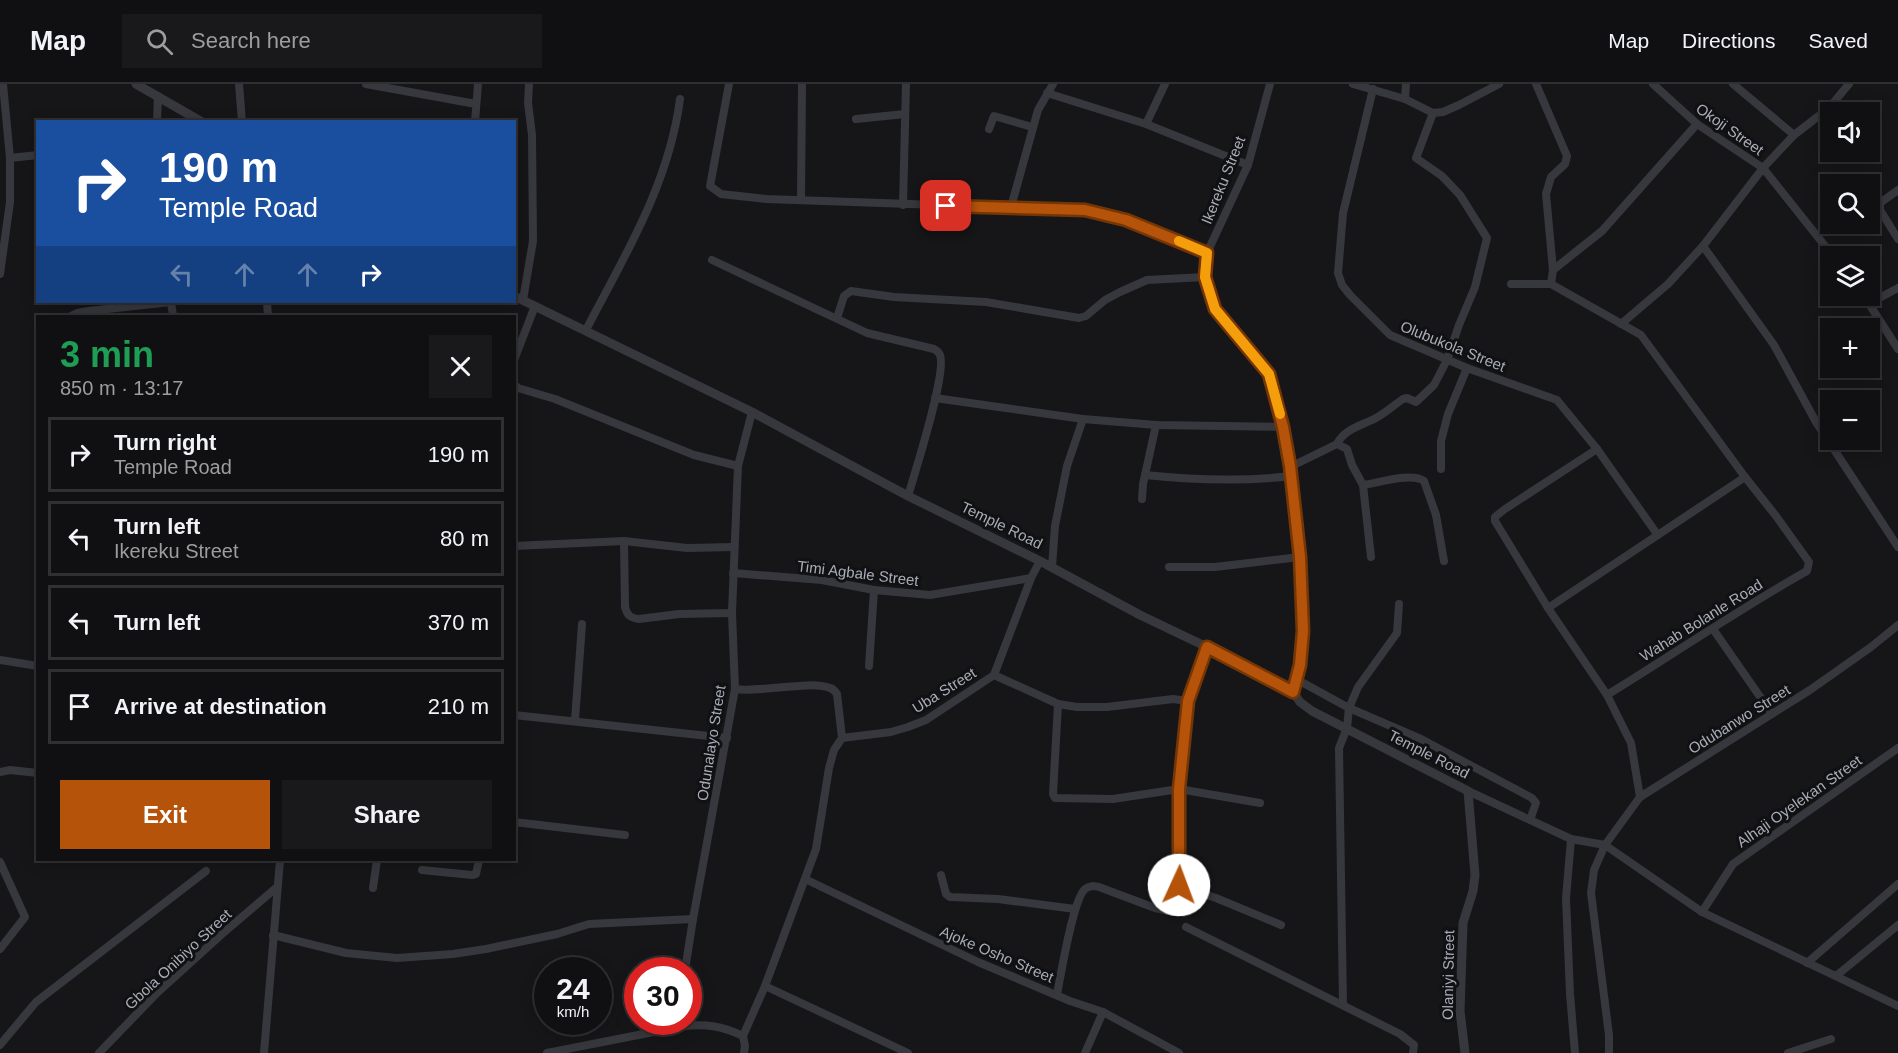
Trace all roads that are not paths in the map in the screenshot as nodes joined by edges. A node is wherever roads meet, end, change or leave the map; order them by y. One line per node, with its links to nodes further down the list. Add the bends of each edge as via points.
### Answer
1 (3, 84): 41 (street)
2 (136, 84): 22 (street)
3 (239, 84): 33 (street)
4 (366, 84): 26 (street)
5 (478, 84): 26 (street)
6 (530, 84): 59 (street, via 533,241)
7 (729, 84): 45 (street, via 710,186 714,191 766,200)
8 (802, 84): 45 (street)
9 (906, 84): 28 (street)
10 (1053, 84): 21 (street)
11 (1165, 84): 35 (street)
12 (1270, 84): 42 (street, Ikereku Street)
13 (1353, 84): 20 (street)
14 (1406, 84): 24 (street)
15 (1536, 84): 53 (street, via 1567,156 1551,177 1546,194)
16 (1653, 84): 36 (street, Okoji Street)
17 (1733, 84): 39 (street)
18 (1849, 84): 25 (street)
19 (1496, 85): 27 (street, via 1451,109)
20 (1373, 89): 24 (street); 71 (street, Olubukola Street, via 1343,213 1338,273 1350,295 1390,334)
21 (1047, 93): 35 (street); 37 (street)
22 (158, 96): 31 (street); 32 (street)
23 (680, 99): 68 (street, via 660,182)
24 (1405, 99): 27 (street)
25 (1837, 102)
26 (476, 104): 34 (street)
27 (1433, 113): 71 (street, via 1416,158 1460,195 1487,238)
28 (905, 114): 30 (street); 46 (street)
29 (1820, 118): 39 (street)
30 (856, 119)
31 (157, 120)
32 (199, 120)
33 (242, 120)
34 (475, 120)
35 (1146, 124): 42 (street)
36 (1697, 124): 43 (street, Okoji Street); 53 (street, via 1602,231)
37 (1032, 127): 38 (street, via 994,116); 47 (street)
38 (989, 129)
39 (1794, 135): 43 (street)
40 (36, 155): 41 (street)
41 (10, 158): 54 (street)
42 (1248, 165): 51 (street, Ikereku Street)
43 (1763, 168): 49 (street); 50 (street, Okoji Street)
44 (1898, 190): 48 (street, via 1880,203 1880,210)
45 (801, 200): 46 (street)
46 (903, 205): 47 (street)
47 (1011, 207): 51 (street, via 1085,210 1126,220)
48 (1898, 239)
49 (1703, 246): 67 (street, via 1668,284); 92 (street, via 1774,345 1816,422)
50 (1825, 246)
51 (1207, 253): 55 (street, Ikereku Street)
52 (712, 260): 66 (street)
53 (1553, 270): 57 (street)
54 (0, 274)
55 (1205, 277): 66 (street, via 1147,280 1120,291 1078,318 986,302 851,291 844,296); 77 (street, Ikereku Street, via 1215,309 1269,374)
56 (1511, 284): 57 (street)
57 (1551, 284): 67 (street)
58 (1898, 288): 60 (street)
59 (519, 298): 63 (street, Temple Road)
60 (1880, 298)
61 (152, 303): 62 (street)
62 (97, 306): 65 (street)
63 (535, 306): 68 (street, Temple Road); 70 (street)
64 (1872, 306): 69 (street)
65 (73, 315)
66 (837, 318): 73 (street, via 867,333 939,353)
67 (1621, 324): 85 (street, via 1641,335)
68 (586, 330): 74 (street, Temple Road)
69 (1898, 349)
70 (516, 355)
71 (1456, 364): 78 (street, via 1416,402 1403,399 1347,433); 79 (street, Olubukola Street, via 1557,400); 82 (street, via 1441,441)
72 (516, 386): 80 (street, via 694,455)
73 (935, 398): 75 (street); 87 (street)
74 (752, 412): 80 (street, Odunalayo Street); 87 (street, Temple Road)
75 (1083, 418): 76 (street); 98 (street, via 1066,466)
76 (1156, 425): 77 (street); 83 (street)
77 (1283, 427): 81 (street, Ikereku Street)
78 (1337, 444): 81 (street); 86 (street, via 1347,449)
79 (1597, 449): 89 (street); 104 (street, via 1495,517)
80 (738, 466): 93 (street, Odunalayo Street)
81 (1290, 466): 84 (street, Ikereku Street)
82 (1442, 469)
83 (1145, 475): 84 (street, via 1207,480); 88 (street)
84 (1291, 476): 94 (street, Ikereku Street)
85 (1745, 477): 89 (street); 108 (street, Wahab Bolanle Road, via 1809,567 1807,572)
86 (1363, 485): 95 (street); 97 (street, via 1406,477 1424,481 1436,515)
87 (908, 496): 96 (street, Temple Road)
88 (1142, 499)
89 (1657, 534): 104 (street)
90 (624, 541): 91 (street); 93 (street); 105 (street, via 625,607 632,618)
91 (516, 546)
92 (1898, 547)
93 (734, 548): 100 (street, Odunalayo Street)
94 (1300, 557): 99 (street, via 1215,567); 114 (street, Ikereku Street, via 1303,631)
95 (1371, 557)
96 (1040, 561): 98 (street, Temple Road); 101 (street)
97 (1444, 561)
98 (1052, 567): 109 (street, Temple Road)
99 (1169, 567)
100 (733, 573): 102 (street, Timi Agbale Street, via 822,580); 105 (street, Odunalayo Street)
101 (1031, 578): 102 (street, Timi Agbale Street, via 930,595); 113 (street, Uba Street)
102 (874, 590): 112 (street)
103 (1399, 604): 120 (street, via 1397,633 1358,687)
104 (1548, 608): 117 (street)
105 (732, 613): 115 (street, Odunalayo Street)
106 (582, 624): 123 (street)
107 (1898, 625): 121 (street, Odubanwo Street)
108 (1713, 629): 117 (street, Wahab Bolanle Road); 121 (street)
109 (1207, 647): 116 (street, Temple Road); 118 (street)
110 (0, 660): 111 (street)
111 (36, 666)
112 (869, 666)
113 (994, 675): 119 (street); 126 (street, Uba Street, via 926,720 891,732)
114 (1296, 679): 116 (street, Ikereku Street); 120 (street)
115 (735, 689): 125 (street, Odunalayo Street); 126 (street, via 829,687 837,694)
116 (1293, 692): 124 (street, Temple Road, via 1312,711)
117 (1607, 695): 132 (street, via 1631,743)
118 (1188, 701): 119 (street, via 1173,699 1107,707); 130 (street)
119 (1058, 704): 130 (street, via 1054,798 1113,799)
120 (1349, 708): 124 (street); 134 (street, via 1421,739 1532,798 1536,803)
121 (1772, 714): 132 (street, Odubanwo Street)
122 (516, 715): 123 (street)
123 (575, 720): 125 (street)
124 (1347, 728): 131 (street, Temple Road); 164 (street, via 1339,748)
125 (727, 738): 153 (street, Odunalayo Street)
126 (842, 738): 146 (street, via 834,750 816,849)
127 (1898, 748): 152 (street, Alhaji Oyelekan Street, via 1733,864)
128 (0, 772): 129 (street)
129 (36, 773)
130 (1179, 789): 133 (street); 148 (street)
131 (1468, 791): 134 (street); 180 (street, Olaniyi Street, via 1475,875 1463,923 1460,1011)
132 (1640, 797): 138 (street, Odubanwo Street)
133 (1260, 803)
134 (1530, 820): 137 (street)
135 (516, 822): 136 (street)
136 (625, 835)
137 (1573, 840): 138 (street); 181 (street, via 1566,898)
138 (1602, 845): 152 (street); 182 (street, Odubanwo Street, via 1591,893)
139 (280, 861): 149 (street)
140 (377, 861): 150 (street)
141 (478, 861): 143 (street, via 476,874 472,875)
142 (0, 862): 158 (street, via 25,917)
143 (422, 870)
144 (206, 871): 171 (street, via 36,1002)
145 (941, 875): 151 (street, via 950,897)
146 (805, 879): 162 (street); 163 (street, Ajoke Osho Street, via 978,962)
147 (1898, 884): 160 (street)
148 (1179, 885): 151 (street, via 1179,897 1169,911 1091,886 1083,890); 154 (street)
149 (277, 887): 157 (street); 172 (street, Gbola Onibiyo Street, via 158,992)
150 (373, 888)
151 (1075, 909): 163 (street)
152 (1702, 912): 160 (street)
153 (693, 919): 157 (street, via 589,924 486,949 397,958 346,953); 159 (street, Odunalayo Street)
154 (1281, 925)
155 (1898, 925): 161 (street)
156 (1186, 927): 164 (street)
157 (273, 935): 173 (street)
158 (0, 949)
159 (688, 957)
160 (1807, 963): 161 (street)
161 (1836, 976): 165 (street)
162 (765, 986): 169 (street); 176 (street)
163 (1057, 994): 166 (street, Ajoke Osho Street)
164 (1343, 1005): 179 (street, via 1411,1041)
165 (1898, 1006)
166 (1103, 1012): 177 (street); 178 (street, Ajoke Osho Street)
167 (702, 1025): 169 (street, via 726,1028)
168 (632, 1035): 174 (street)
169 (743, 1036): 175 (street)
170 (1831, 1039): 183 (street)
171 (0, 1045)
172 (99, 1053)
173 (264, 1053)
174 (547, 1053)
175 (744, 1053)
176 (908, 1053)
177 (1085, 1053)
178 (1179, 1053)
179 (1413, 1053)
180 (1465, 1053)
181 (1575, 1053)
182 (1609, 1053)
183 (1788, 1053)

